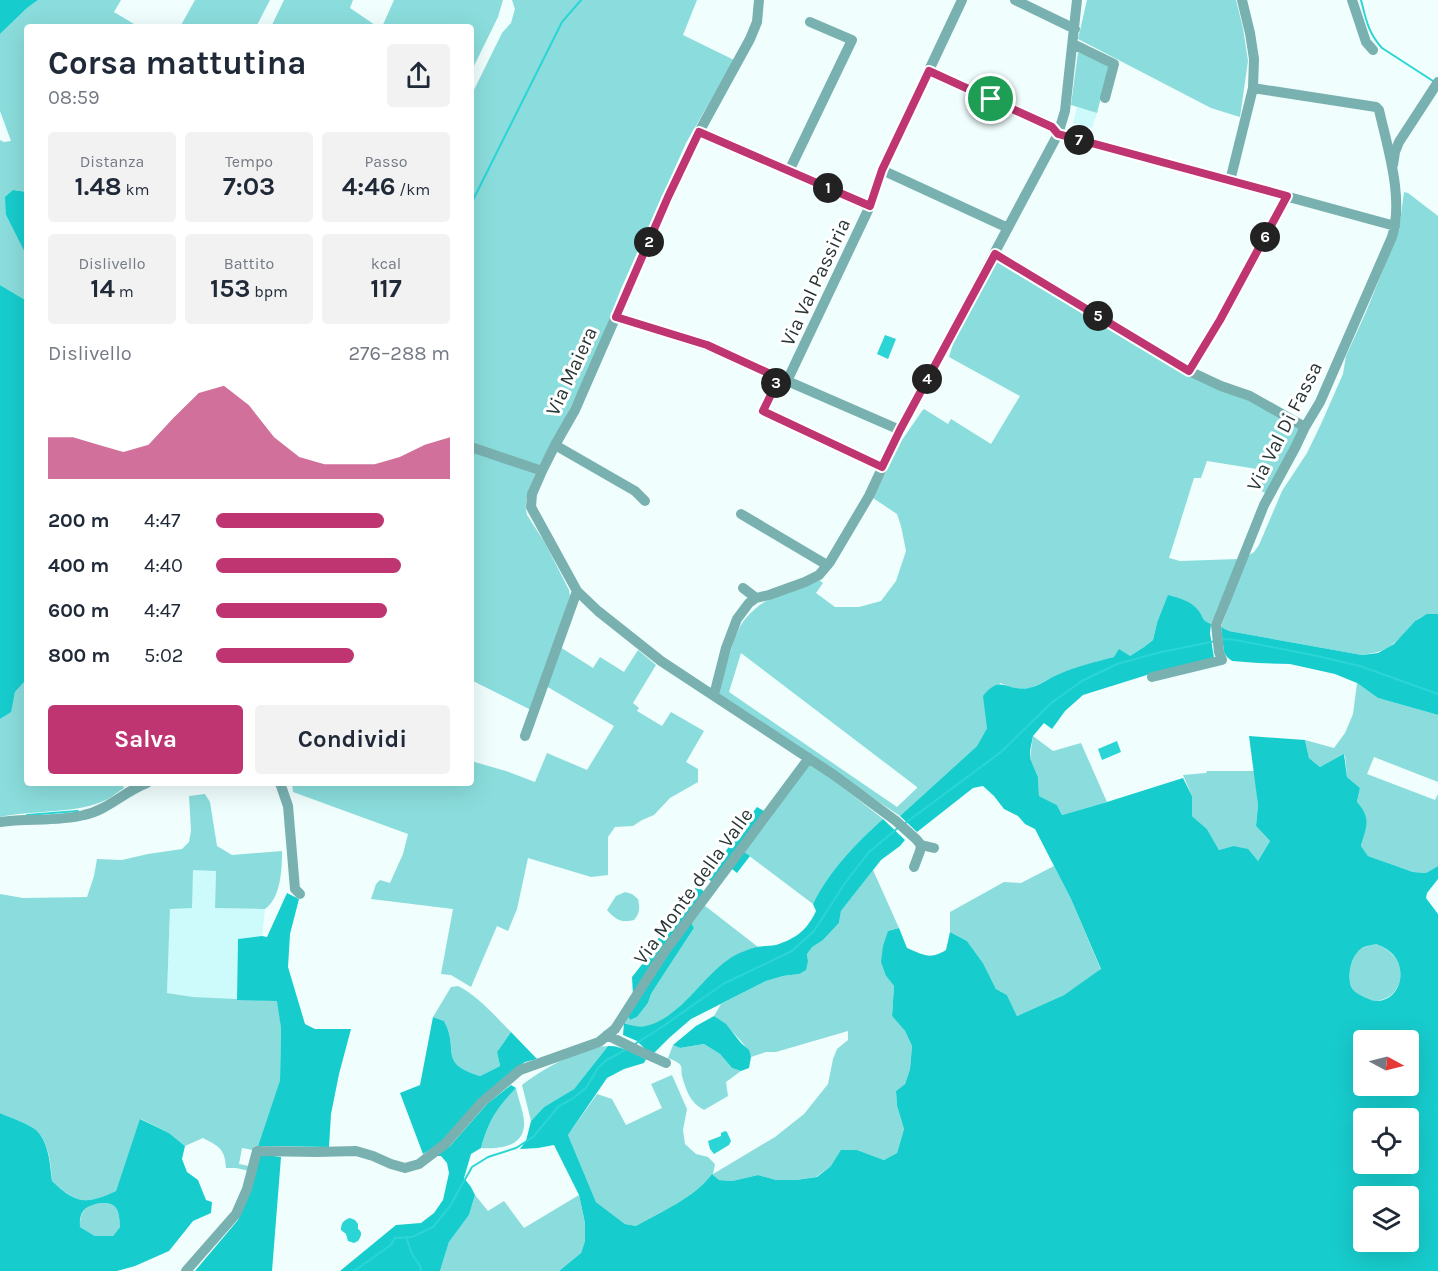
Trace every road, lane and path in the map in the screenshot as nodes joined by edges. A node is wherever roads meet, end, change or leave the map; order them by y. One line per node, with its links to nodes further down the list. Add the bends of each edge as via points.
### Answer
1 (759, 0): 15 (street, Via Maiera, via 750,39)
2 (962, 0): 11 (street, Via Val Passiria)
3 (1015, 0): 8 (street)
4 (1077, 0): 8 (street)
5 (1352, 0): 10 (street, via 1366,42)
6 (1244, 1): 13 (street, via 1254,59)
7 (810, 22): 20 (street, via 852,40)
8 (1075, 29): 9 (street)
9 (1073, 44): 14 (street, via 1114,64); 16 (street, via 1065,111)
10 (1373, 50)
11 (929, 71): 16 (street, via 1052,127); 19 (street, Via Val Passiria)
12 (1437, 84): 18 (street)
13 (1253, 88): 17 (street, Via Val Di Fassa, via 1376,107); 22 (street)
14 (1105, 98)
15 (699, 132): 20 (street); 28 (street, Via Maiera)
16 (1058, 134): 22 (street); 26 (street)
17 (1385, 139): 18 (street, via 1391,144); 21 (street, Via Val Di Fassa)
18 (1399, 142): 21 (street)
19 (882, 170): 24 (street, Via Val Passiria); 26 (street)
20 (789, 171): 24 (street)
21 (1393, 177): 25 (street, Via Val Di Fassa)
22 (1230, 181): 23 (street)
23 (1287, 196): 25 (street); 29 (street)
24 (870, 206): 30 (street, Via Val Passiria)
25 (1395, 226): 31 (street, Via Val Di Fassa, via 1320,402)
26 (1008, 228): 27 (street)
27 (995, 254): 29 (street); 32 (street)
28 (616, 317): 30 (street, via 707,345); 33 (street, Via Maiera)
29 (1189, 371): 31 (street, via 1250,396)
30 (783, 380): 32 (street); 35 (street, Via Val Passiria, via 763,411)
31 (1305, 427): 43 (street, Via Val Di Fassa, via 1264,505 1216,625 1222,660)
32 (900, 430): 35 (street)
33 (555, 445): 36 (street, Via Maiera); 37 (street, via 635,491)
34 (474, 448): 36 (street)
35 (882, 467): 39 (street)
36 (542, 471): 41 (street, Via Maiera, via 531,507)
37 (645, 501)
38 (741, 514): 39 (street)
39 (827, 565): 42 (street, via 819,575 805,582)
40 (743, 588): 42 (street)
41 (577, 591): 44 (street, Via Maiera, via 661,661); 45 (street)
42 (756, 598): 44 (street, via 737,619)
43 (1152, 677)
44 (714, 695): 46 (street)
45 (525, 736)
46 (809, 758): 50 (street, via 896,821); 54 (street, Via Monte della Valle)
47 (139, 786): 49 (street, via 86,815)
48 (281, 786): 53 (street, via 288,806 295,889)
49 (0, 822)
50 (921, 845): 51 (street); 52 (street)
51 (934, 848)
52 (914, 867)
53 (300, 894)
54 (607, 1035): 55 (street); 56 (street, Via Monte della Valle, via 599,1042 520,1070 482,1102 445,1144 419,1164 405,1168 356,1151 257,1151 248,1189 236,1214)
55 (666, 1063)
56 (186, 1271)

